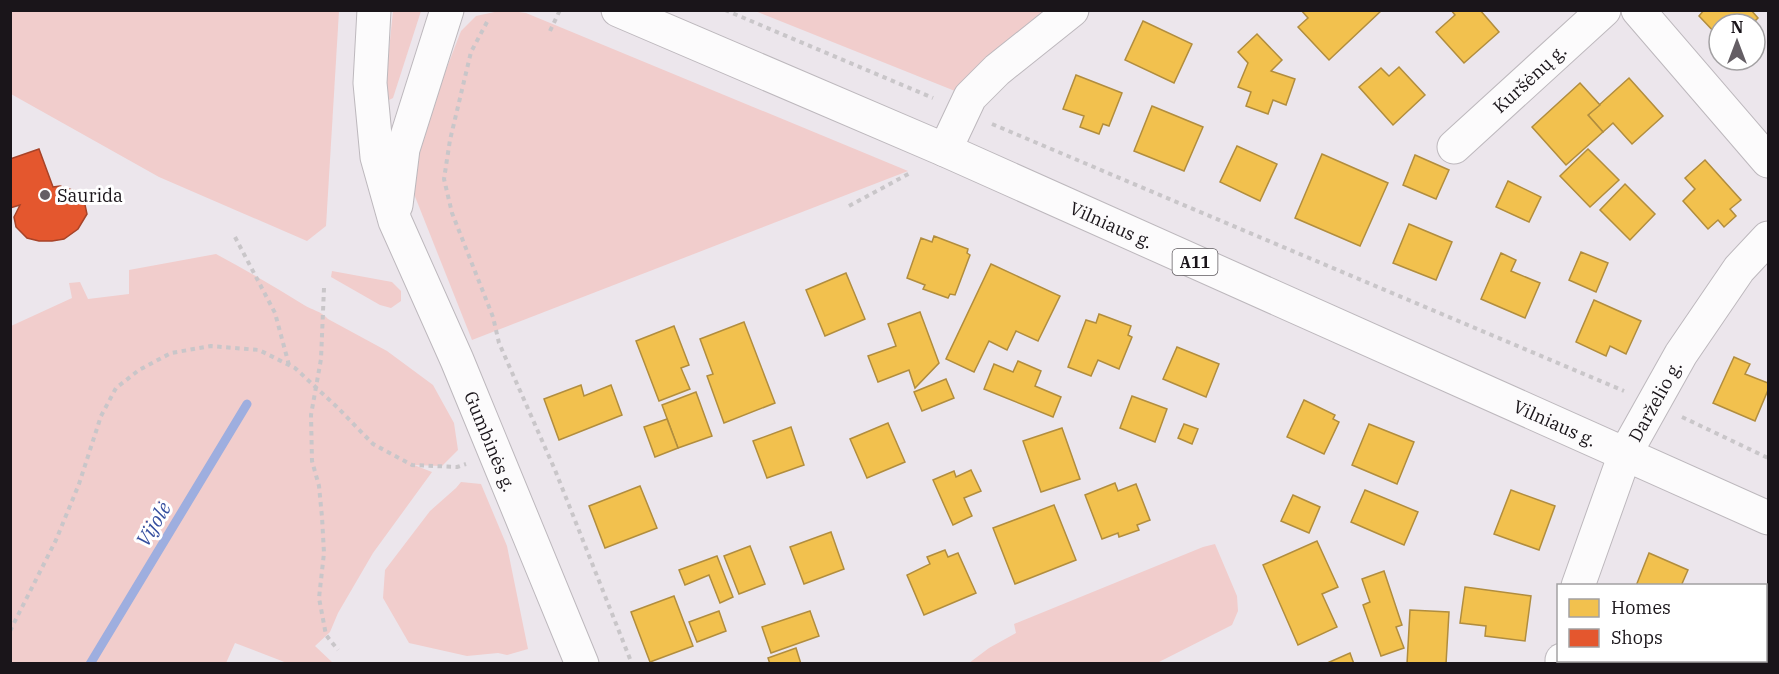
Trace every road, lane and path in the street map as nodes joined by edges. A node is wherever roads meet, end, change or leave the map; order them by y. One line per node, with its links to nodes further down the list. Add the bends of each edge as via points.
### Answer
1 (374, 10): 16 (main road, Gumbinės g., via 370,83 377,157)
2 (447, 10): 16 (main road, via 403,149)
3 (560, 10): 10 (path)
4 (618, 10): 13 (main road, Vilniaus g. / A11)
5 (725, 10): 11 (path)
6 (1072, 10): 11 (main road, via 997,70 970,97)
7 (1604, 10): 12 (main road, Kuršėnų g.)
8 (1638, 10): 14 (main road)
9 (487, 22): 31 (path, via 471,52 444,179 452,213 493,317 499,344 555,470)
10 (550, 31)
11 (964, 111): 13 (main road); 22 (path)
12 (1454, 147)
13 (945, 150): 15 (path); 23 (main road, Vilniaus g. / A11)
14 (1768, 161)
15 (849, 206)
16 (394, 221): 30 (main road, Gumbinės g.)
17 (235, 237): 20 (path, via 275,313)
18 (1768, 238): 22 (main road, Darželio g., via 1739,268 1681,354)
19 (324, 288): 21 (path, via 321,359)
20 (290, 366): 21 (path); 28 (path, via 260,350 211,346 171,353 116,388 101,416 56,540)
21 (315, 387): 25 (path, via 373,444 412,465); 29 (path, via 312,461 319,486 324,553 319,598 326,634)
22 (1653, 404): 23 (main road, Darželio g.); 24 (path)
23 (1625, 454): 26 (main road, Vilniaus g. / A11); 27 (main road, Darželio g.)
24 (1768, 458)
25 (457, 467)
26 (1768, 518)
27 (1578, 584)
28 (10, 631)
29 (338, 650)
30 (582, 663)
31 (632, 663)

